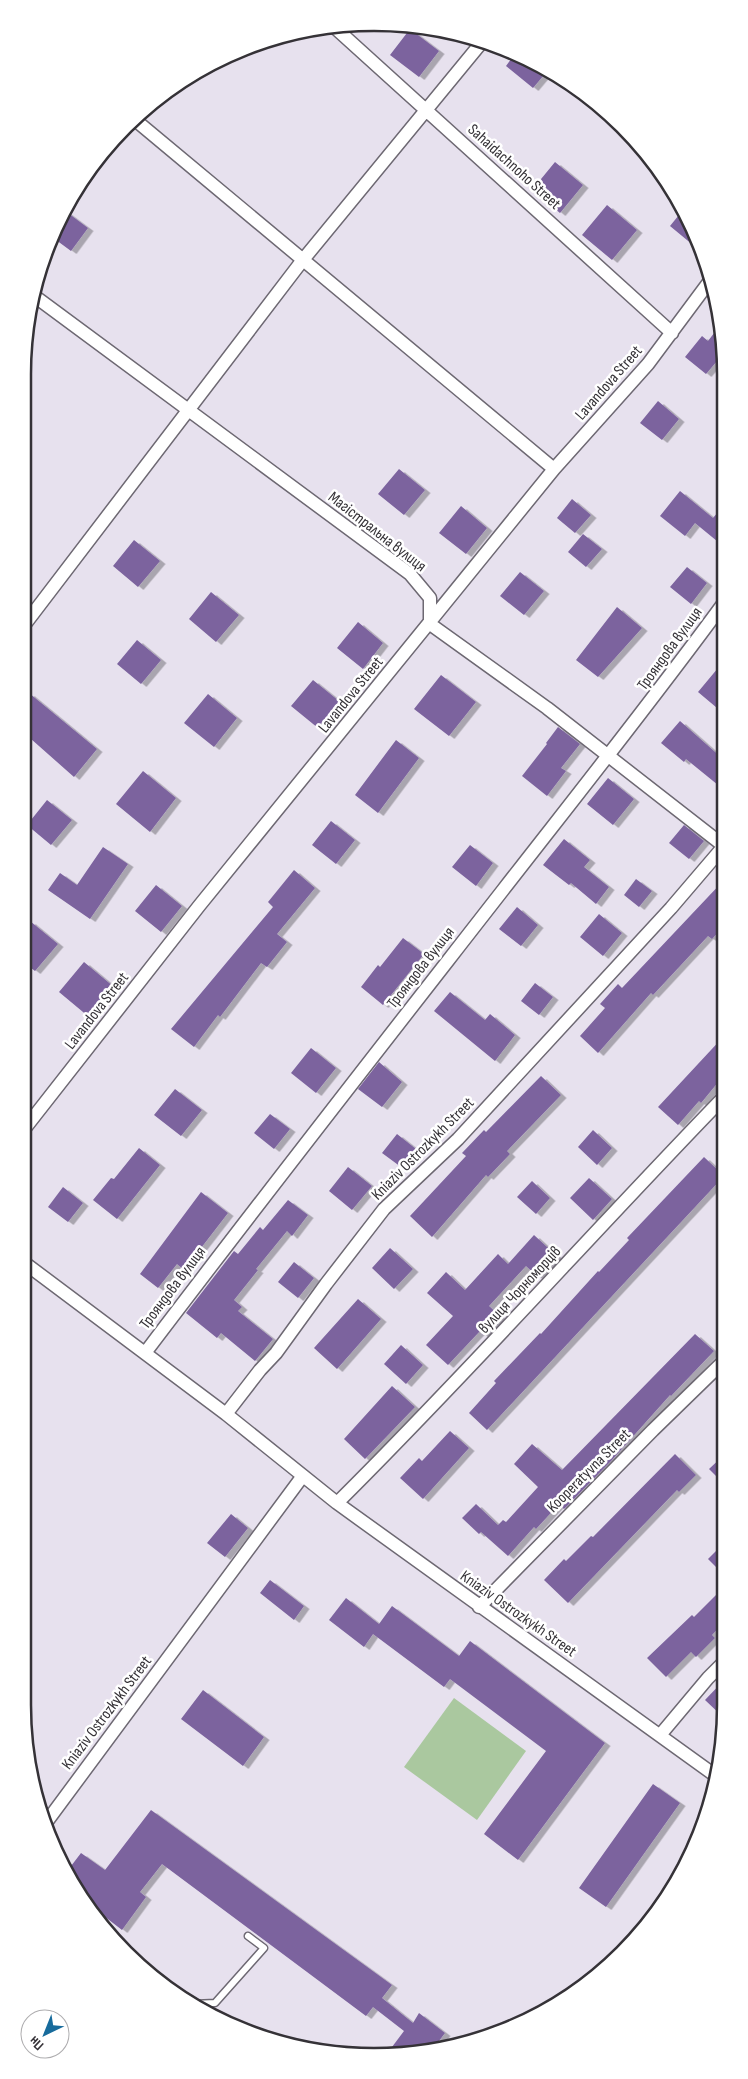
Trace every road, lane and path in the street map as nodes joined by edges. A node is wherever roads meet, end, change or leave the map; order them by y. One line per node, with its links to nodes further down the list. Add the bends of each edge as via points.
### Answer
1 (341, 33): 3 (street, Sahaidachnoho Street)
2 (478, 47): 3 (street)
3 (426, 109): 5 (street); 8 (street, Sahaidachnoho Street)
4 (140, 124): 5 (street)
5 (302, 261): 9 (street); 10 (street)
6 (705, 287): 8 (street, Lavandova Street)
7 (40, 300): 9 (street, Магістральна вулиця)
8 (672, 333): 10 (street, Lavandova Street)
9 (188, 408): 12 (street); 13 (street, Магістральна вулиця, via 410,574 430,598)
10 (554, 469): 13 (street, Lavandova Street)
11 (717, 612): 14 (street, Трояндова вулиця)
12 (31, 616)
13 (430, 624): 14 (street); 18 (street, Lavandova Street, via 199,906)
14 (608, 755): 15 (street); 20 (street, Трояндова вулиця)
15 (717, 841)
16 (717, 854): 22 (street, Kniaziv Ostrozkykh Street, via 465,1132 384,1210)
17 (717, 1104): 24 (street, вулиця Чорноморців, via 548,1286)
18 (31, 1121)
19 (31, 1268): 20 (street)
20 (145, 1352): 22 (street)
21 (717, 1368): 25 (street, Kooperatyvna Street)
22 (226, 1414): 23 (street, Kniaziv Ostrozkykh Street)
23 (302, 1477): 24 (street, Kniaziv Ostrozkykh Street); 29 (street, Kniaziv Ostrozkykh Street)
24 (337, 1503): 25 (street, Kniaziv Ostrozkykh Street)
25 (479, 1607): 27 (street, Kniaziv Ostrozkykh Street)
26 (717, 1669): 27 (street)
27 (661, 1734): 28 (street, Kniaziv Ostrozkykh Street)
28 (710, 1771)
29 (50, 1817)
30 (248, 1936): 31 (lane, via 264,1948 215,2003)
31 (206, 2003)

